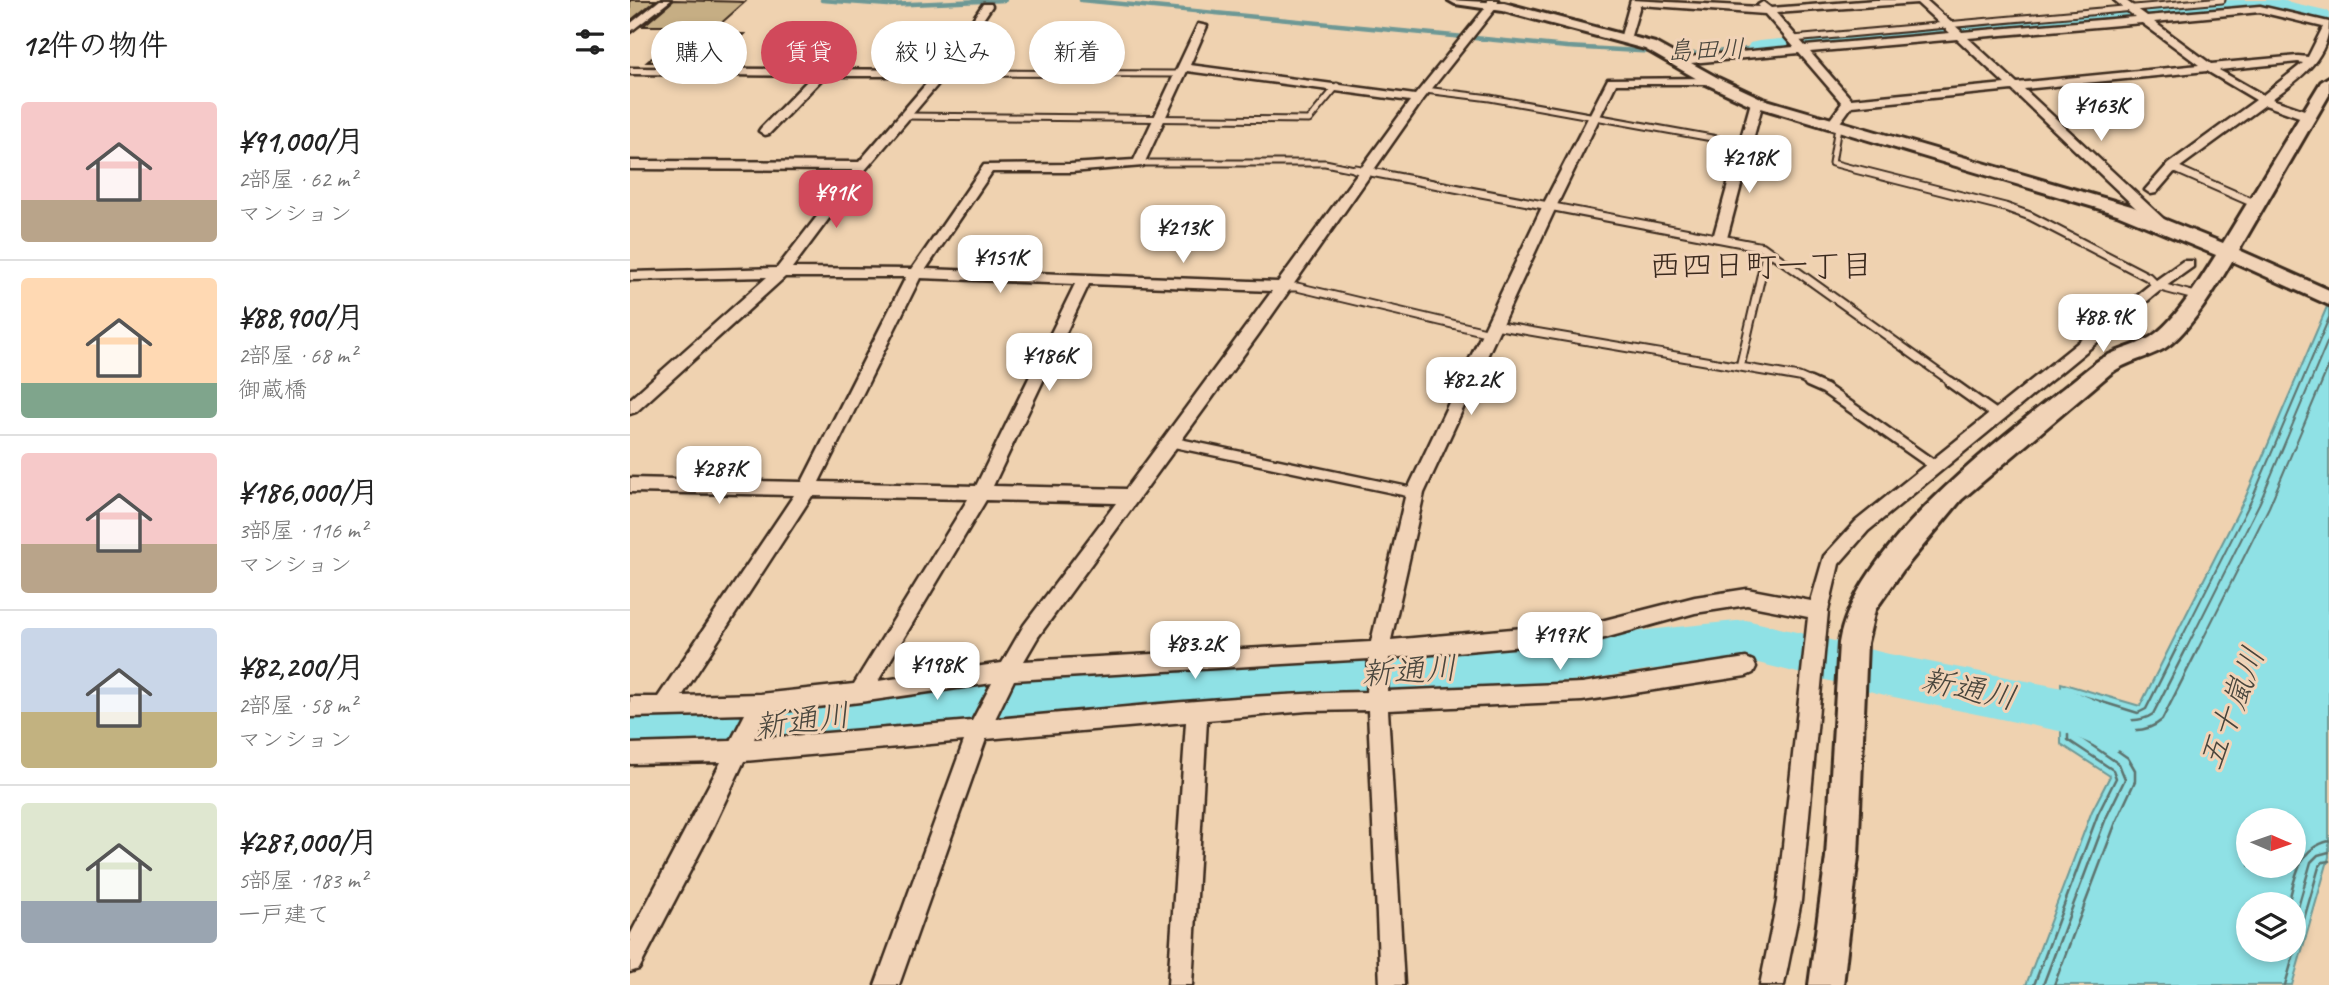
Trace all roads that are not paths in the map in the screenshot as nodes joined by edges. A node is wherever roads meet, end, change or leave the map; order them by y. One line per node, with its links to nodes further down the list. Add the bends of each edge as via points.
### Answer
1 (666, 0): 16 (street)
2 (1455, 0): 8 (street)
3 (1759, 0): 11 (street)
4 (1919, 0): 11 (street); 17 (street)
5 (2119, 0): 10 (street)
6 (2222, 0): 10 (lane)
7 (1636, 1): 11 (street); 18 (street)
8 (1492, 3): 18 (street); 34 (street)
9 (987, 6): 13 (street)
10 (2129, 8): 12 (street); 17 (lane)
11 (1767, 10): 19 (street)
12 (2142, 19): 14 (street, via 2260,9); 17 (street); 23 (street)
13 (977, 21)
14 (2329, 25): 21 (street)
15 (1202, 26): 24 (street)
16 (630, 29)
17 (1953, 30): 19 (lane); 20 (street); 33 (street)
18 (1625, 39): 22 (street, via 1650,46)
19 (1793, 39): 20 (street)
20 (1802, 49): 22 (street); 37 (street)
21 (2311, 61): 23 (street); 35 (street)
22 (1681, 64): 28 (street)
23 (2208, 68): 33 (street); 35 (street)
24 (1180, 70): 27 (lane); 32 (street); 40 (street)
25 (630, 71): 26 (street)
26 (761, 72)
27 (1015, 72)
28 (1712, 82): 36 (street); 41 (street, via 1612,81)
29 (2329, 82): 39 (street)
30 (810, 84): 43 (street)
31 (933, 84): 38 (street)
32 (1337, 86): 34 (street); 40 (lane, via 1309,120)
33 (2015, 87): 37 (street); 53 (street)
34 (1421, 94): 41 (lane, via 1490,98); 49 (street)
35 (2266, 101): 39 (street); 48 (street)
36 (1757, 102): 42 (street); 44 (street)
37 (1848, 103): 42 (street)
38 (905, 116): 40 (lane); 47 (street)
39 (2309, 116): 51 (street)
40 (1159, 118): 45 (street)
41 (1592, 118): 44 (lane); 52 (street)
42 (1835, 126): 53 (street, via 2124,210); 62 (lane, via 1832,163 2030,216 2148,276)
43 (765, 131)
44 (1745, 144): 54 (street)
45 (1139, 163): 49 (lane, via 1325,163); 59 (street, via 988,168)
46 (630, 165): 47 (street)
47 (862, 166): 58 (street)
48 (2172, 167): 50 (street); 51 (lane)
49 (1364, 173): 52 (lane); 63 (street)
50 (2151, 190)
51 (2256, 204): 56 (street)
52 (1549, 207): 54 (lane); 66 (street)
53 (2163, 226): 56 (street)
54 (1720, 238): 55 (lane)
55 (1771, 253): 67 (lane, via 1765,259); 69 (lane)
56 (2236, 255): 64 (street); 65 (street)
57 (2188, 264): 62 (street)
58 (782, 272): 59 (street); 60 (street); 68 (street)
59 (918, 272): 61 (street); 73 (street)
60 (630, 276)
61 (1084, 279): 63 (street); 74 (street)
62 (2157, 286): 64 (lane); 69 (street)
63 (1282, 287): 66 (lane); 70 (street)
64 (2200, 298): 95 (street, via 2159,342 2114,360 1952,492 1864,604 1853,643 1837,923)
65 (2329, 298)
66 (1492, 329): 67 (lane); 75 (street)
67 (1740, 367): 71 (lane, via 1799,377 1825,389)
68 (630, 408)
69 (1998, 416): 71 (street)
70 (1172, 442): 75 (lane); 76 (street)
71 (1937, 467): 77 (street, via 1862,526 1831,561)
72 (630, 485): 73 (street)
73 (808, 488): 74 (street); 84 (street)
74 (982, 491): 76 (street); 81 (street)
75 (1415, 494): 78 (street)
76 (1129, 496): 80 (street, via 1031,631)
77 (1818, 611): 78 (street, via 1747,597 1695,605 1601,630); 94 (street, via 1789,901)
78 (1379, 655): 80 (street); 82 (street)
79 (1746, 667): 82 (street, via 1582,692)
80 (1008, 671): 81 (street); 87 (street)
81 (860, 693): 83 (street)
82 (1377, 695): 86 (street); 93 (street)
83 (760, 704): 84 (street); 88 (street)
84 (664, 706): 85 (street)
85 (630, 707)
86 (1198, 710): 87 (street); 92 (street)
87 (979, 729): 88 (street); 91 (street)
88 (737, 751): 89 (street); 90 (street)
89 (630, 754)
90 (630, 960)
91 (887, 985)
92 (1180, 985)
93 (1392, 985)
94 (1772, 985)
95 (1826, 985)

